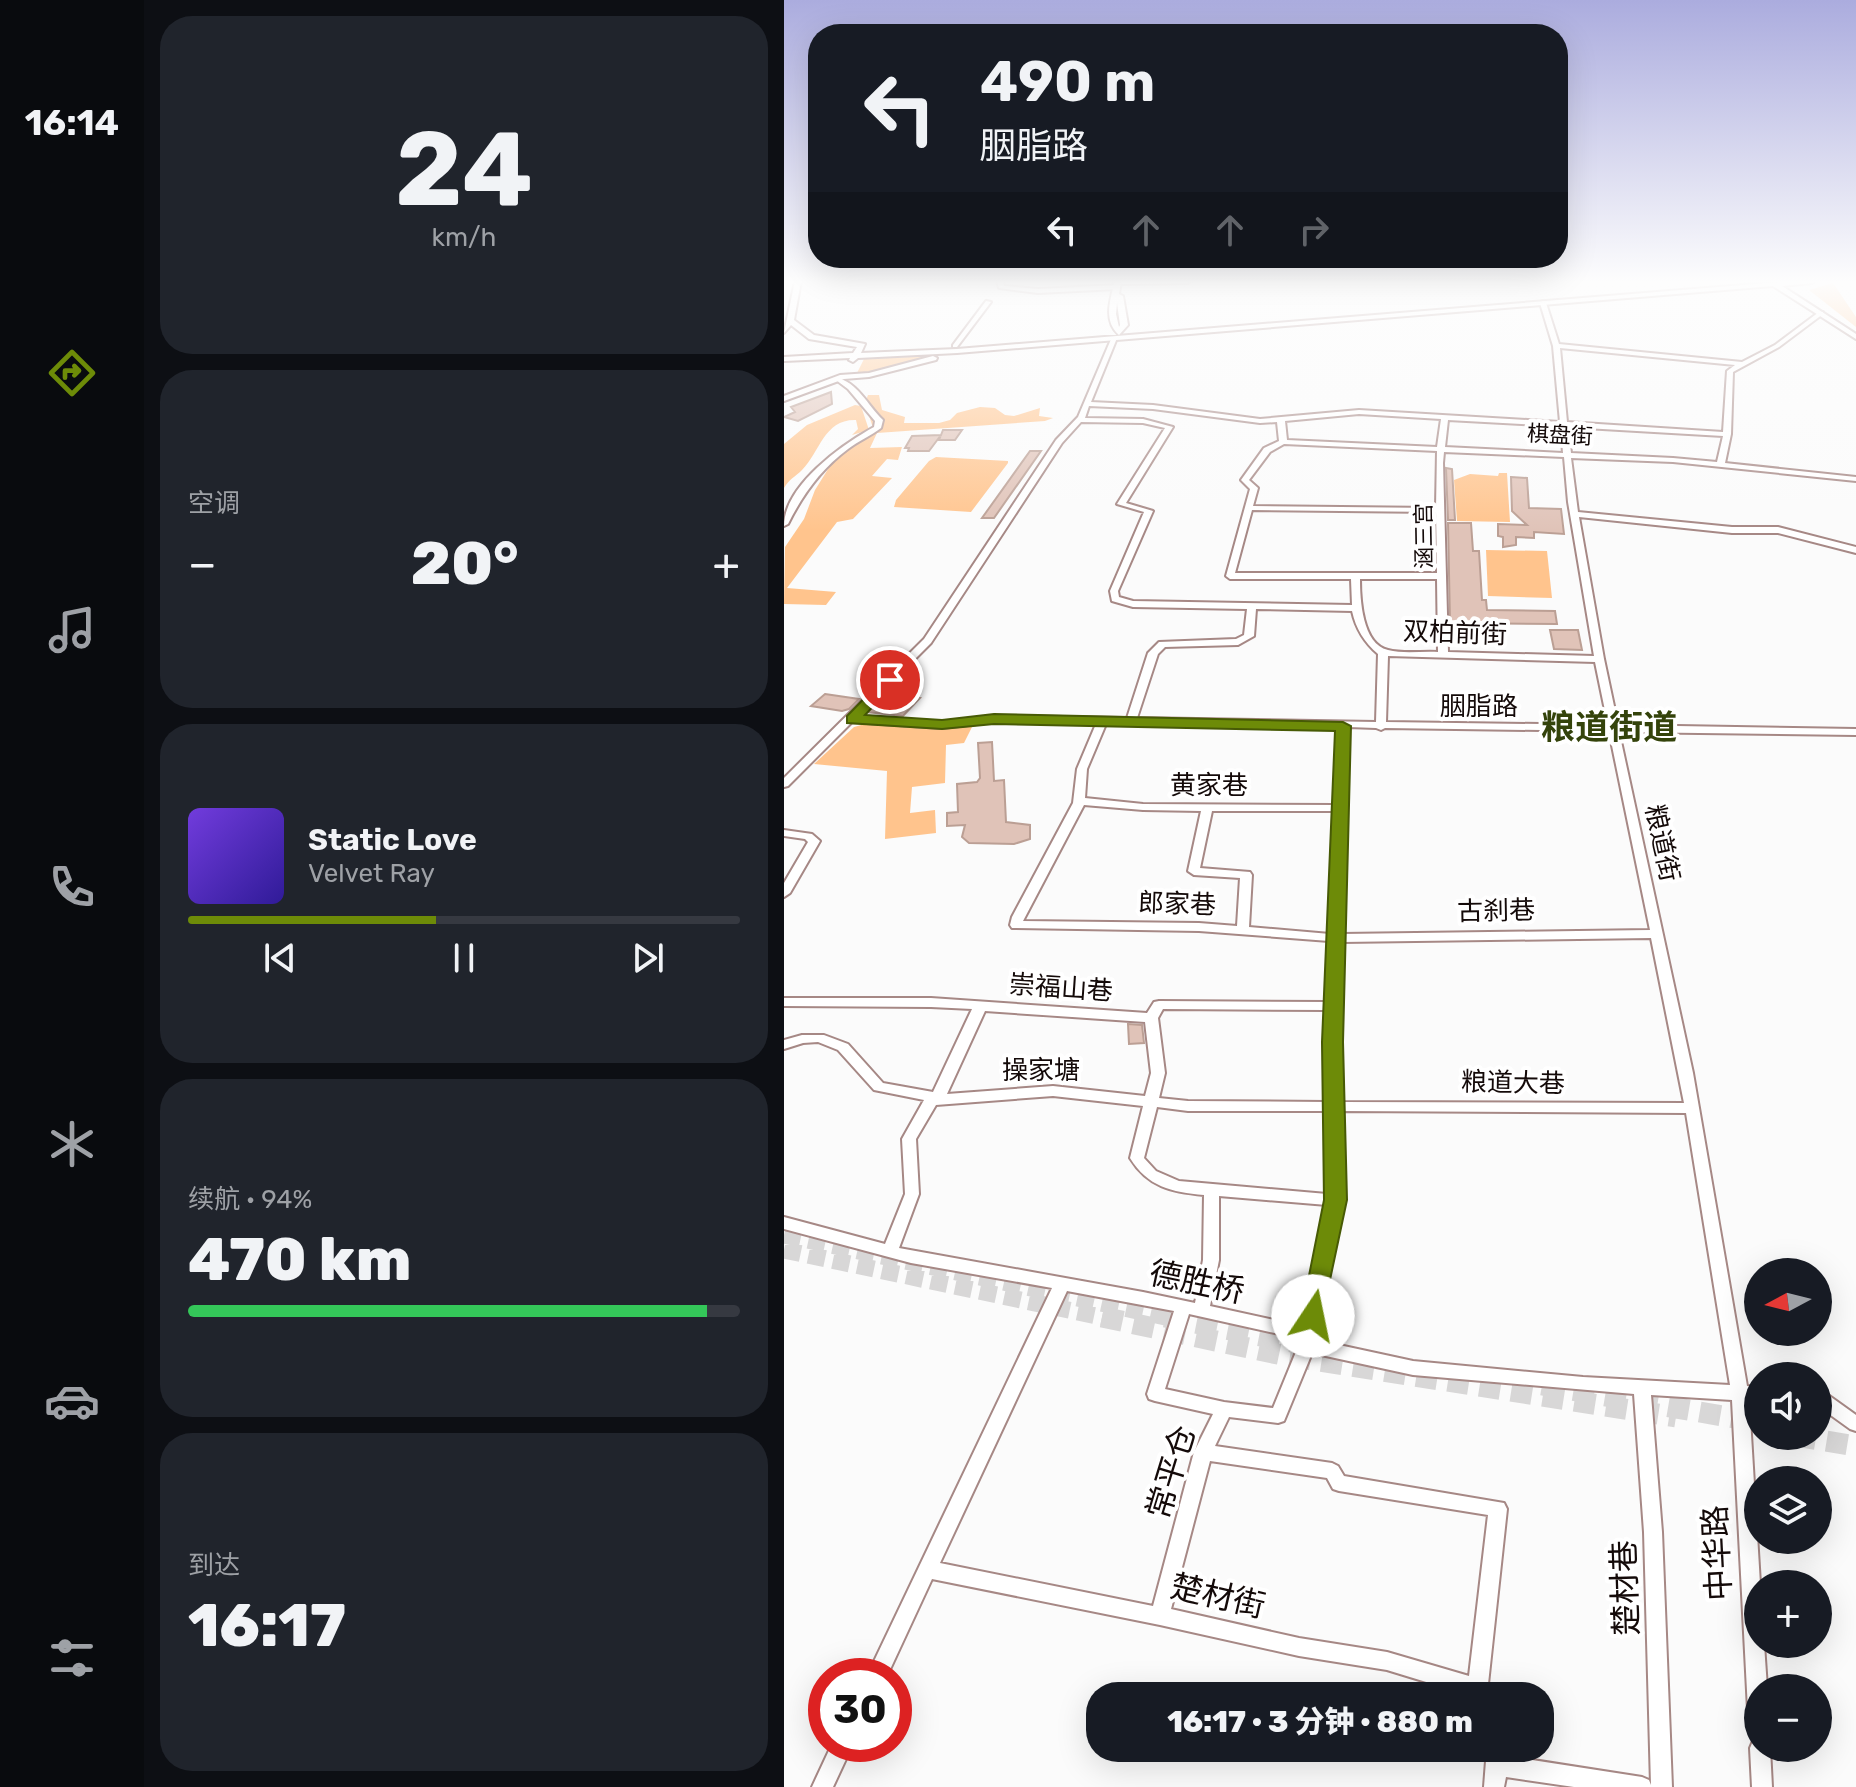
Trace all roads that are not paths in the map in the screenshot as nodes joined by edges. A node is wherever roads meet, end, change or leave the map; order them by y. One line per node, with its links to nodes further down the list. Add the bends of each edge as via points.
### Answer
1 (837, 364): 8 (main road, via 833,375)
2 (853, 364): 7 (main road)
3 (907, 364): 7 (main road)
4 (1105, 364): 9 (street)
5 (1558, 364): 13 (street, 粮道街)
6 (1741, 364): 14 (street, via 1730,371)
7 (841, 378): 8 (main road); 23 (street, via 856,391 867,413 879,420 877,428 841,448 815,471)
8 (784, 396)
9 (1089, 404): 11 (street); 12 (street)
10 (1445, 417): 12 (street, via 1359,412); 13 (street); 16 (street, 涵三宫)
11 (1080, 420): 28 (street, via 1169,427 1121,504 1149,511 1115,599); 32 (street, via 1059,442 928,641)
12 (1281, 421): 15 (street)
13 (1566, 425): 14 (street); 17 (street, 粮道街)
14 (1727, 434): 18 (street)
15 (1283, 442): 16 (street, 棋盘街); 20 (street, via 1267,450 1245,480 1254,488)
16 (1441, 447): 17 (street, 棋盘街); 21 (street, 涵三宫)
17 (1569, 453): 18 (street, 棋盘街); 22 (street, 粮道街)
18 (1721, 463): 19 (street, 棋盘街)
19 (1856, 479)
20 (1248, 508): 21 (street); 26 (street, via 1230,576)
21 (1440, 510): 25 (street, 涵三宫)
22 (1574, 514): 24 (street, via 1778,530); 31 (street, 粮道街)
23 (784, 524)
24 (1856, 550)
25 (1442, 576): 26 (street); 30 (street, 涵三宫)
26 (1356, 577): 27 (street)
27 (1356, 608): 28 (street); 29 (street, via 1369,644)
28 (1251, 609): 33 (street, via 1249,636 1238,642 1162,644 1153,653)
29 (1383, 653): 30 (street, 双柏前街); 36 (street, 双柏前街)
30 (1443, 655): 31 (street, 双柏前街)
31 (1599, 659): 37 (street, 粮道街)
32 (852, 719): 34 (street, 胭脂路, via 942,725 994,719); 39 (street)
33 (1131, 721): 34 (street, 胭脂路); 35 (street, 胭脂路)
34 (1101, 723): 40 (street, via 1082,769)
35 (1343, 726): 36 (street, 胭脂路); 42 (street)
36 (1381, 727): 37 (street, 胭脂路)
37 (1613, 729): 38 (street, 胭脂路); 46 (street, 粮道街)
38 (1856, 732)
39 (784, 784)
40 (1079, 801): 41 (street, 黄家巷); 45 (street, 郎家巷, via 1016,925)
41 (1207, 807): 42 (street, 黄家巷); 45 (street, via 1194,871 1246,875)
42 (1339, 808): 47 (street)
43 (784, 833): 44 (street, via 814,841)
44 (784, 893)
45 (1243, 931): 47 (street, 郎家巷)
46 (1656, 934): 47 (street, 古刹巷); 56 (street, 粮道街)
47 (1336, 938): 50 (street)
48 (784, 1002): 49 (street, via 944,1001)
49 (980, 1006): 51 (street, 崇福山巷); 53 (street, 崇福山巷, via 940,1095)
50 (1333, 1006): 51 (street, 崇福山巷); 55 (street)
51 (1155, 1011): 54 (street, via 1158,1073)
52 (784, 1045): 53 (street, 操家塘, via 819,1038 843,1047 879,1087)
53 (931, 1100): 54 (street, 操家塘, via 1053,1091); 60 (street, 崇福山巷, via 909,1139 912,1194)
54 (1151, 1102): 55 (street, 操家塘); 57 (street, via 1137,1158 1145,1172 1175,1187)
55 (1333, 1105): 56 (street, 粮道大巷); 58 (street)
56 (1692, 1108): 64 (street, 粮道街)
57 (1211, 1190): 58 (street); 62 (street, via 1211,1260)
58 (1335, 1200): 63 (street)
59 (784, 1223): 60 (street, 德胜桥)
60 (890, 1251): 62 (street, 德胜桥)
61 (1061, 1286): 72 (street)
62 (1192, 1309): 63 (street, 德胜桥, via 1293,1331); 68 (street, 常平仓, via 1155,1394)
63 (1307, 1345): 65 (street, 德胜桥, via 1413,1368); 68 (street, via 1278,1416)
64 (1744, 1369)
65 (1642, 1388): 66 (street, 德胜桥); 85 (street, 楚材巷)
66 (1744, 1394)
67 (1832, 1407): 69 (street)
68 (1224, 1409): 71 (street, 常平仓)
69 (1856, 1424)
70 (1751, 1450): 75 (street, 中华路)
71 (1203, 1452): 73 (street, 常平仓); 77 (street, via 1332,1471 1339,1483 1498,1509)
72 (929, 1570): 73 (street, 楚材街); 74 (street)
73 (1160, 1616): 76 (street, 楚材街, via 1387,1661)
74 (886, 1658)
75 (1757, 1674)
76 (1452, 1682)
77 (1484, 1682)
78 (834, 1762): 82 (street)
79 (1496, 1762): 83 (street)
80 (1525, 1762): 84 (street)
81 (1761, 1762): 86 (street)
82 (822, 1787)
83 (1494, 1787)
84 (1642, 1787)
85 (1662, 1787)
86 (1762, 1787)

